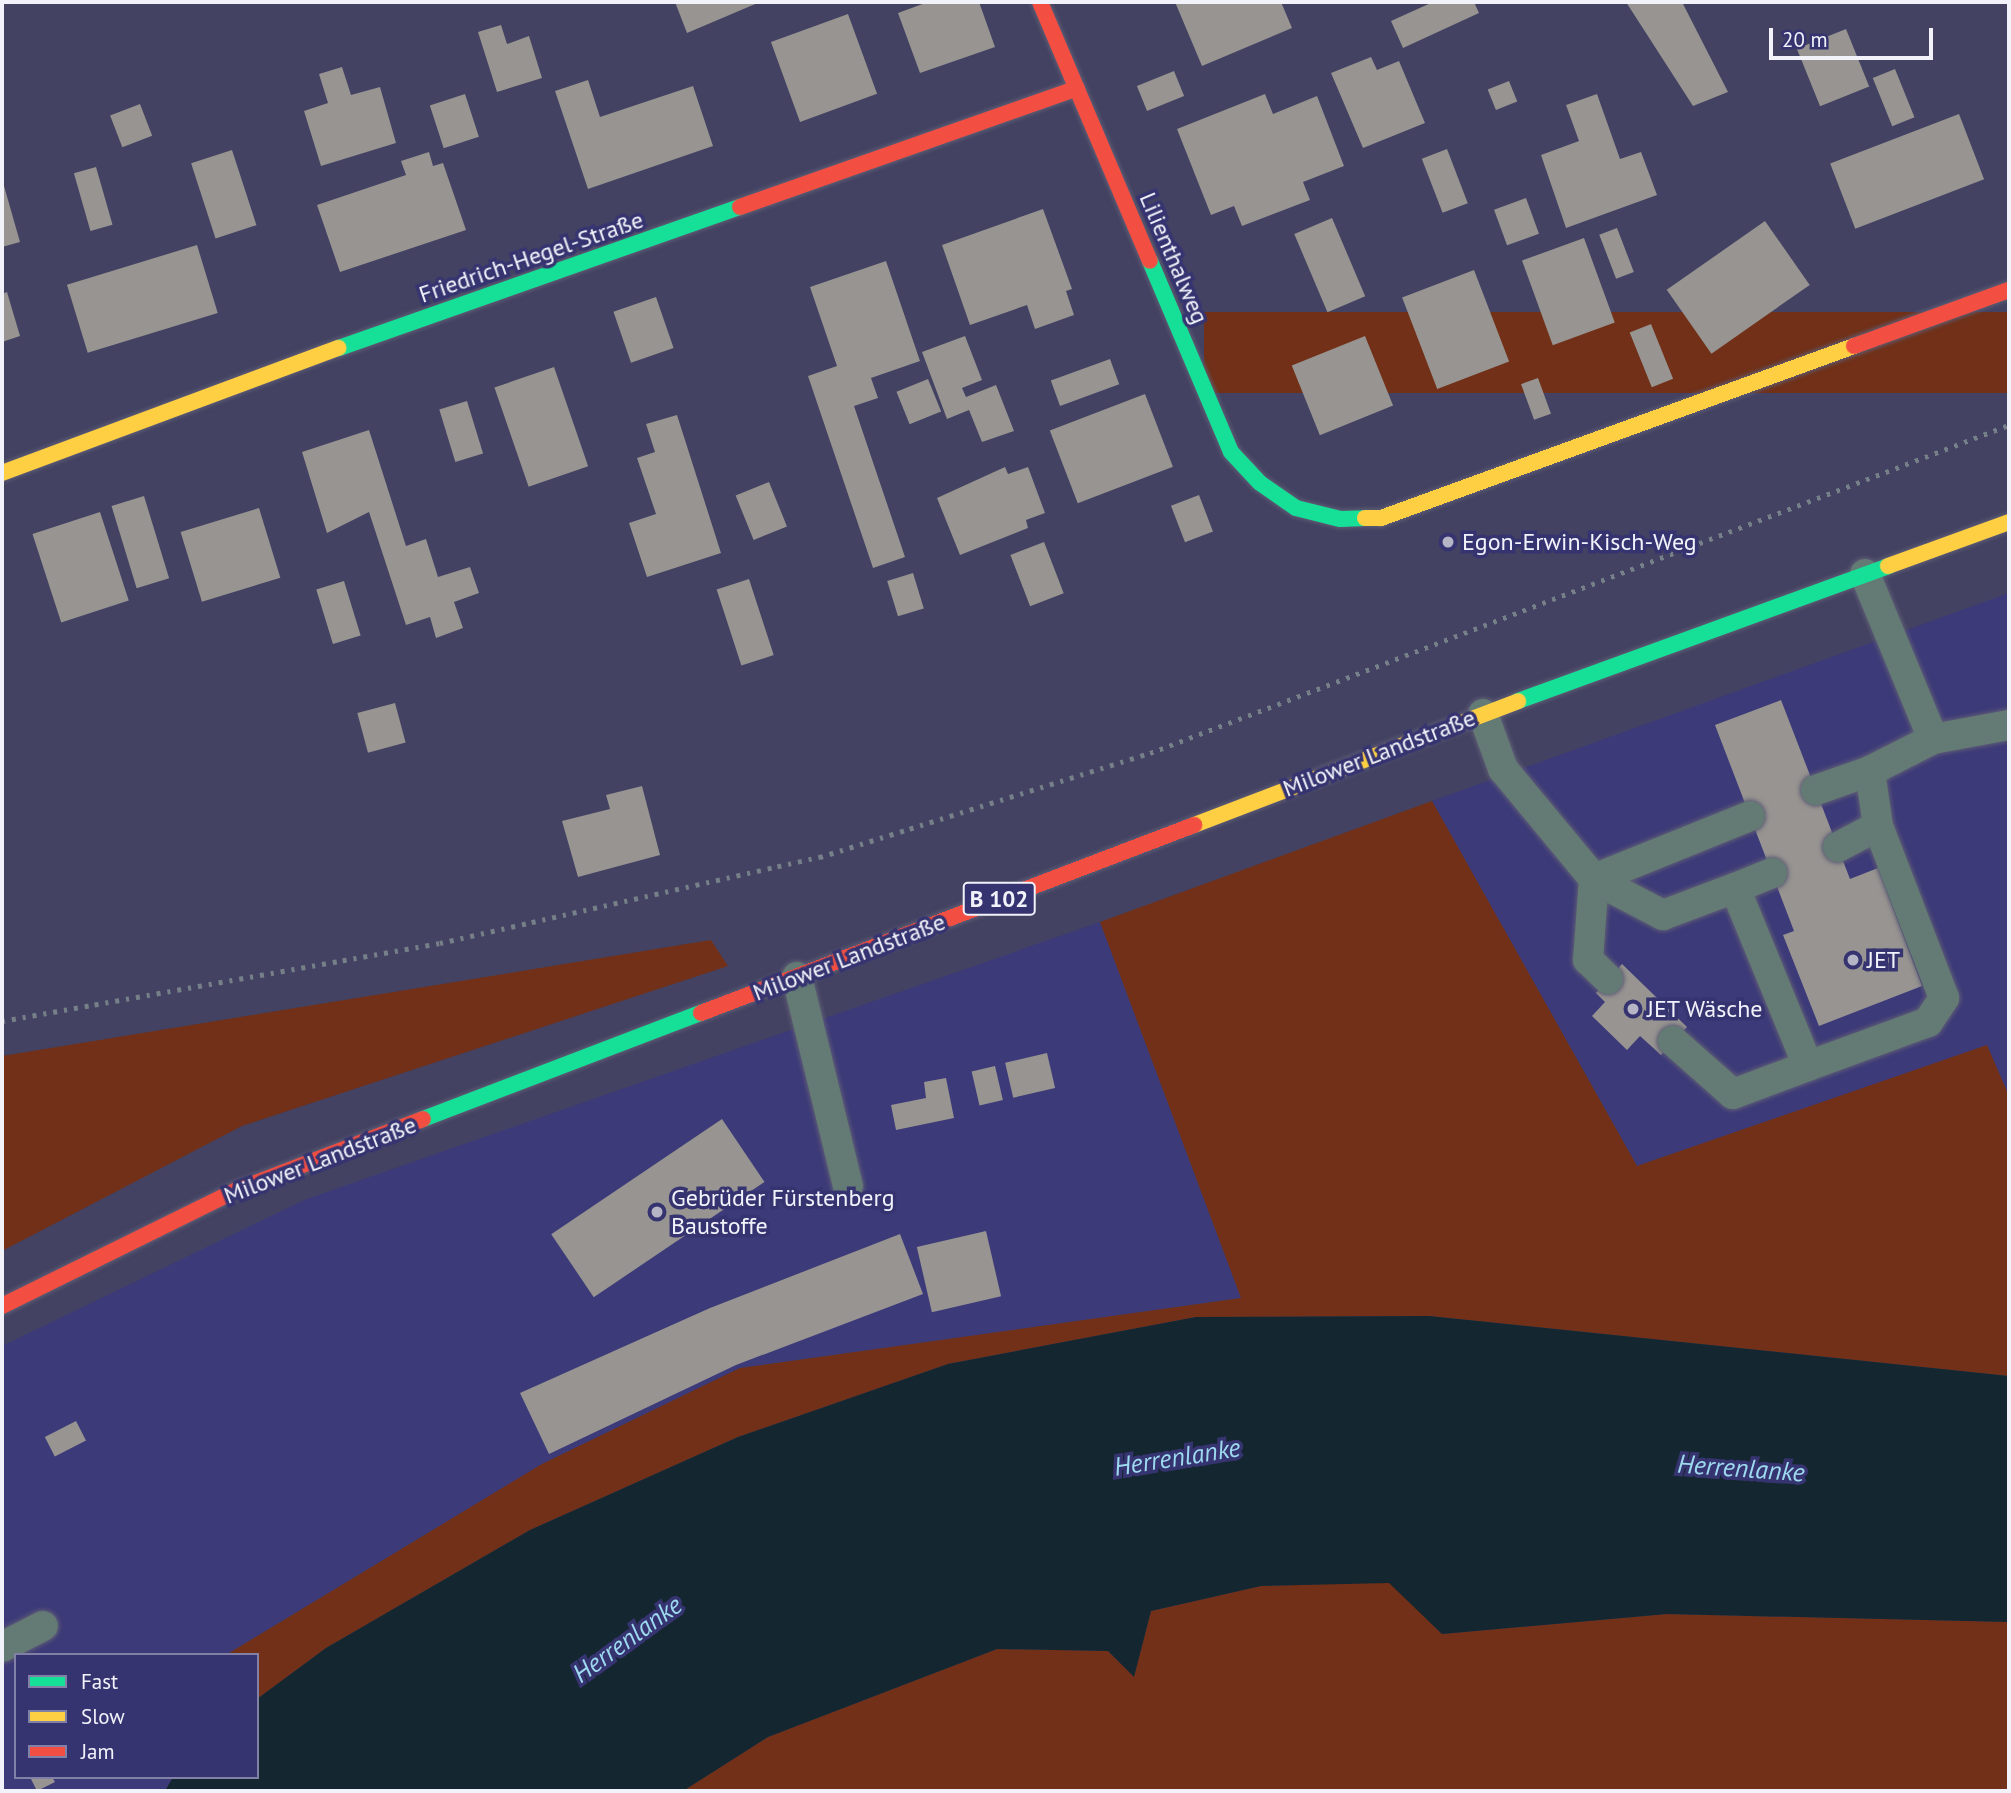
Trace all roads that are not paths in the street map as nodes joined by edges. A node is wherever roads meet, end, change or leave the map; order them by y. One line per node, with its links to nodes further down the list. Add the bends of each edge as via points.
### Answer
1 (1040, 2): 2 (street, Lilienthalweg)
2 (1077, 88): 3 (street, Lilienthalweg, via 1231,452 1260,483 1296,508 1340,519 1381,518); 4 (street, Friedrich-Hegel-Straße, via 255,378)
3 (2009, 290)
4 (2, 473)
5 (2009, 522): 6 (street, Milower Landstraße / B 102)
6 (1865, 574): 7 (street, Milower Landstraße / B 102); 9 (lane)
7 (1483, 713): 16 (lane, via 1503,769); 18 (street, Milower Landstraße / B 102)
8 (2009, 725): 9 (lane)
9 (1933, 739): 10 (lane)
10 (1870, 771): 11 (lane); 13 (lane)
11 (1816, 790)
12 (1750, 816): 16 (lane)
13 (1878, 827): 14 (lane); 21 (lane, via 1944,998 1928,1022)
14 (1838, 847)
15 (1772, 873): 17 (lane)
16 (1594, 879): 17 (lane, via 1663,915); 19 (lane, via 1588,960)
17 (1735, 888): 21 (lane)
18 (797, 977): 22 (lane); 23 (street, Milower Landstraße / B 102, via 237,1189)
19 (1608, 979)
20 (1673, 1041): 21 (lane, via 1733,1094)
21 (1808, 1066)
22 (848, 1186)
23 (2, 1306)
24 (43, 1626): 25 (lane)
25 (2, 1647)

